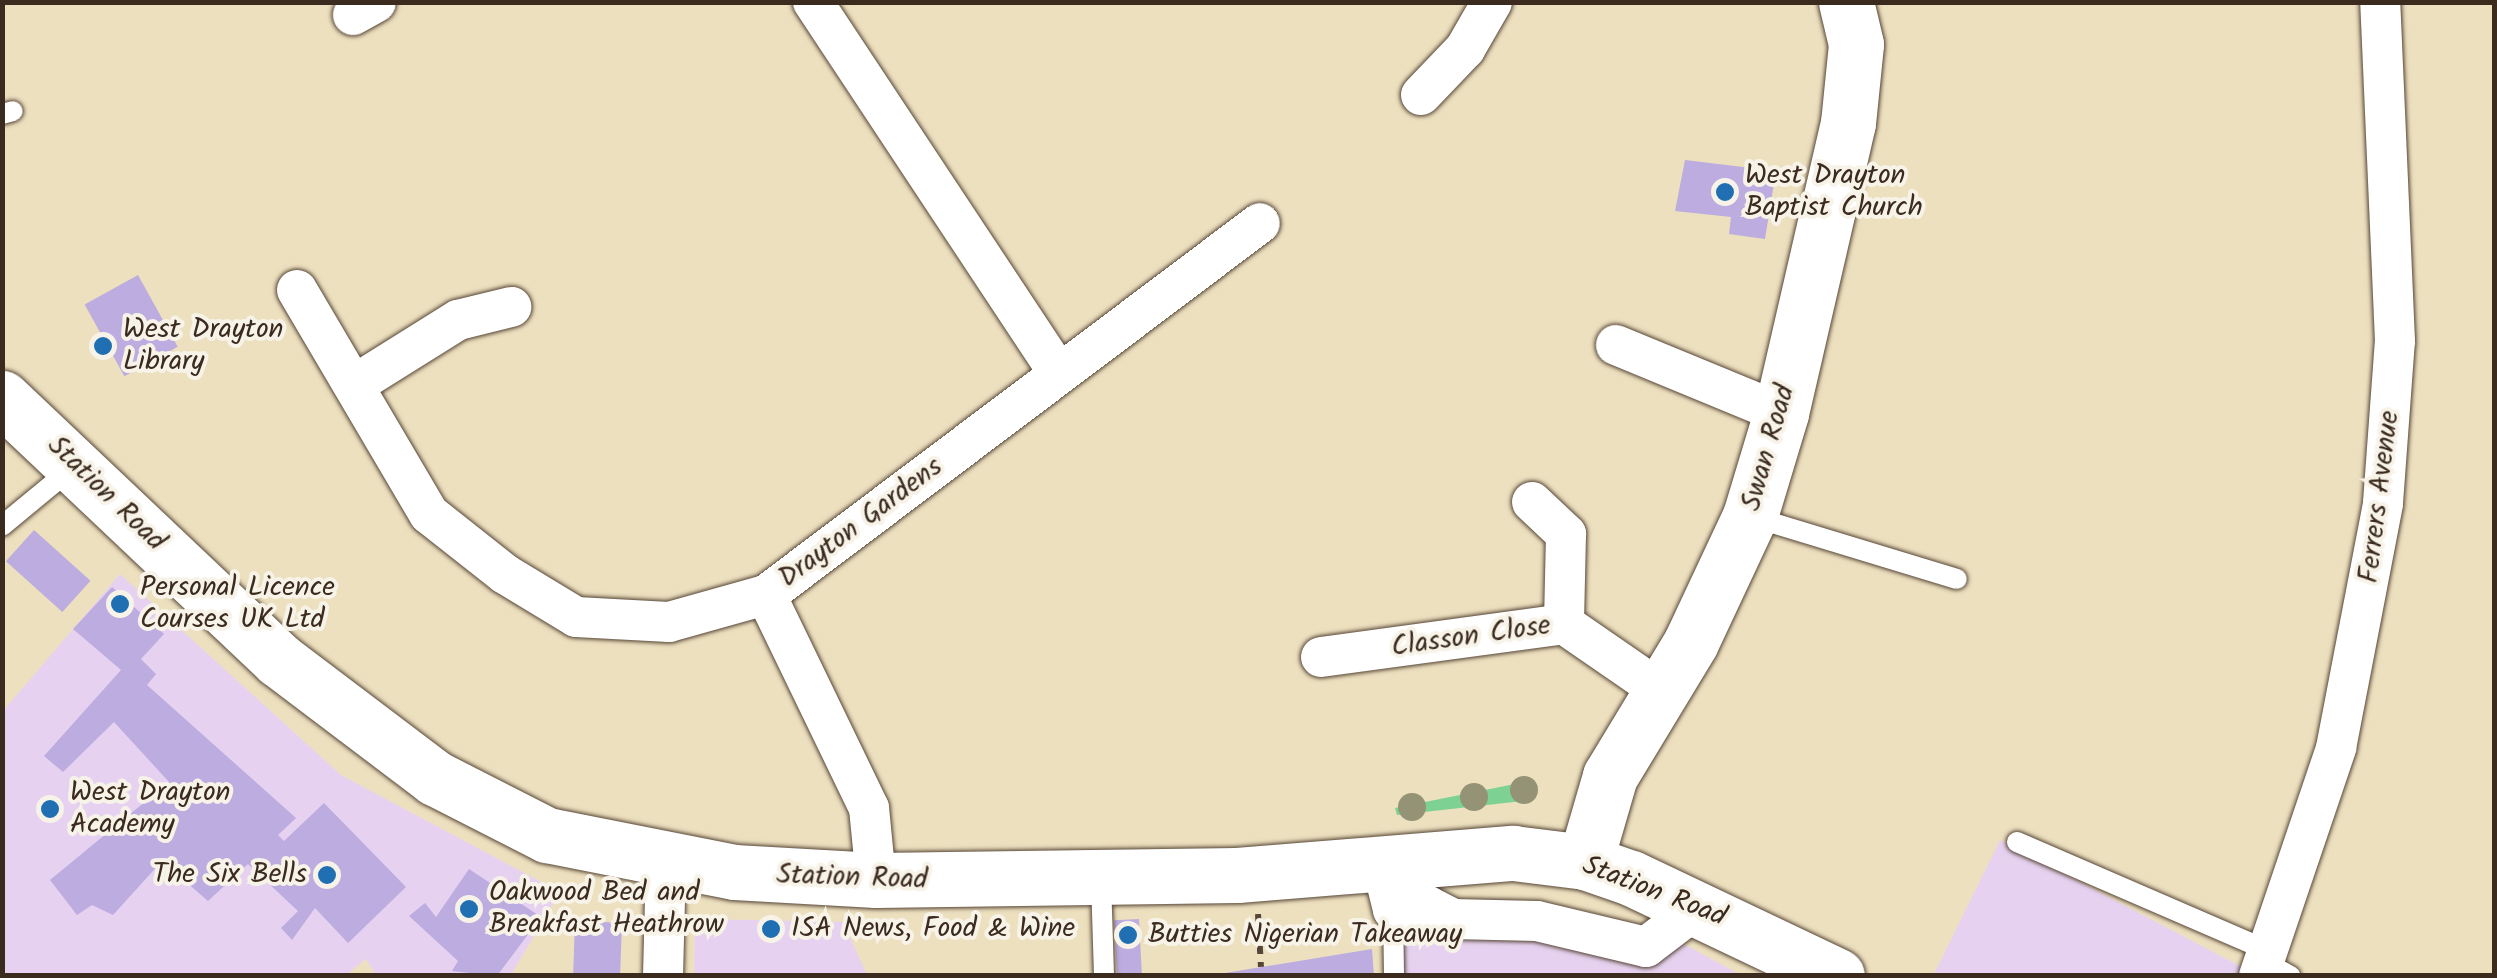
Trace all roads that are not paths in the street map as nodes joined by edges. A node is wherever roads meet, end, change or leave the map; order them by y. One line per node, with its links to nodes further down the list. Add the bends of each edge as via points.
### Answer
1 (814, 2): 10 (street)
2 (1492, 2): 5 (street, via 1465,50)
3 (1846, 2): 13 (street, Swan Road, via 1856,44 1848,123)
4 (2380, 2): 30 (street, Ferrers Avenue, via 2395,340 2383,503 2336,748)
5 (1421, 95)
6 (1260, 223): 10 (street, Drayton Gardens)
7 (297, 290): 11 (street)
8 (511, 307): 11 (street, via 458,320)
9 (1616, 345): 13 (street)
10 (1059, 373): 19 (street, Drayton Gardens)
11 (354, 384): 19 (street, via 429,514 504,574 576,617 669,622)
12 (2, 398): 14 (street, Station Road)
13 (1781, 413): 16 (street, Swan Road)
14 (76, 464): 17 (lane); 24 (street, Station Road, via 278,660 435,778 547,834)
15 (1532, 502): 20 (street, via 1566,534)
16 (1750, 516): 18 (lane); 22 (street, Swan Road, via 1712,602)
17 (2, 526)
18 (1957, 579)
19 (766, 595): 26 (street, Drayton Gardens, via 869,808)
20 (1564, 624): 21 (street, Classon Close); 22 (street, Classon Close)
21 (1321, 657)
22 (1660, 691): 25 (street, Swan Road, via 1610,776)
23 (2017, 842): 30 (lane)
24 (666, 862): 26 (street, Station Road); 31 (street)
25 (1585, 862): 28 (street, Station Road, via 1476,852); 29 (street, Station Road)
26 (876, 880): 27 (street, Station Road)
27 (1101, 880): 28 (street, Station Road); 32 (lane)
28 (1387, 885): 29 (street, via 1454,919 1537,921 1646,947); 33 (lane)
29 (1700, 906): 34 (street, Station Road)
30 (2271, 966)
31 (663, 976)
32 (1104, 976)
33 (1394, 976)
34 (1837, 976)

